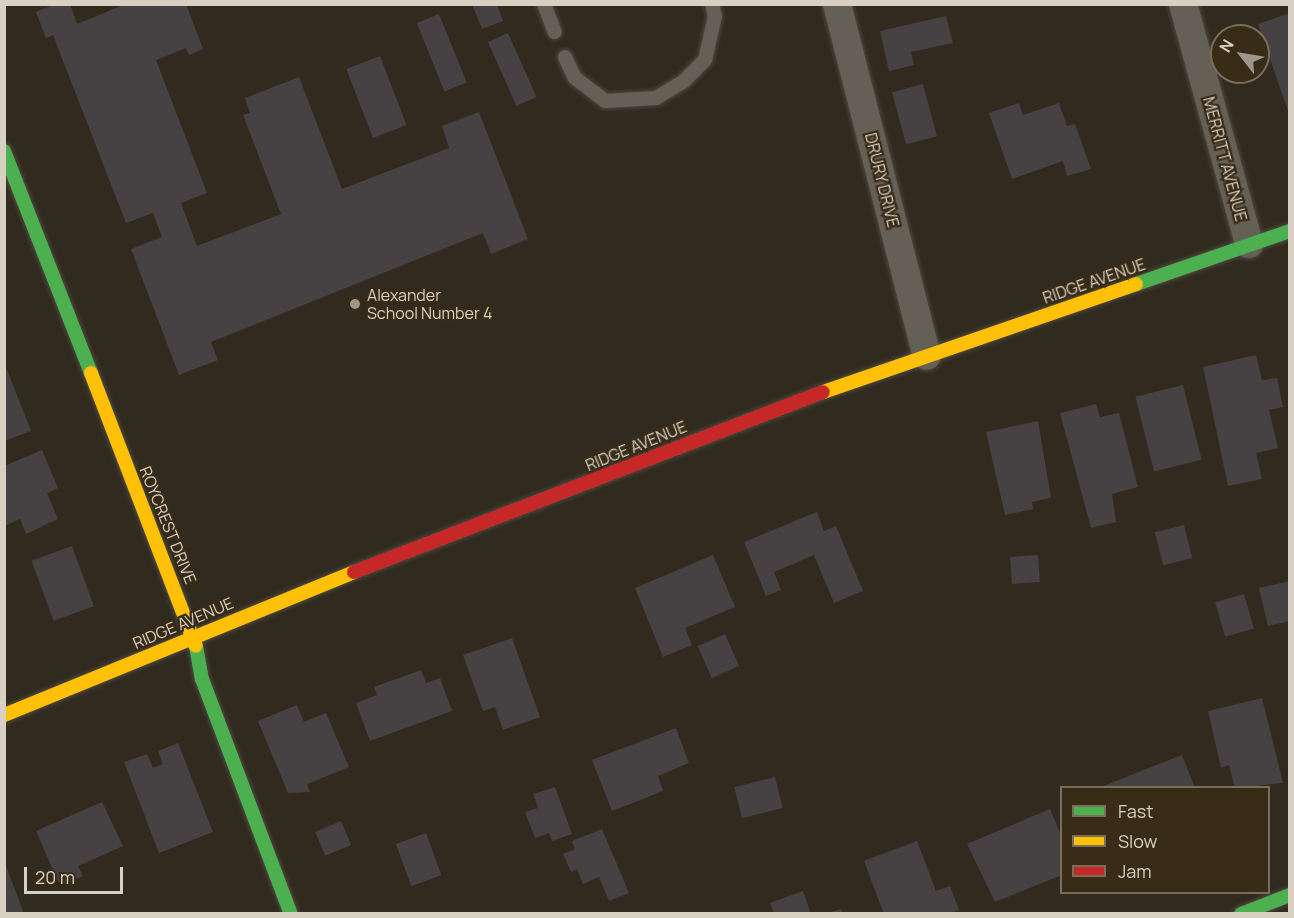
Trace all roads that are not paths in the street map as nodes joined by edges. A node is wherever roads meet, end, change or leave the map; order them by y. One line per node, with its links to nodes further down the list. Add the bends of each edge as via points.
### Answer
1 (544, 4): 5 (lane)
2 (712, 4): 6 (lane, via 715,16 705,60 684,81 656,98 605,101 575,78)
3 (837, 4): 10 (street, DRURY DRIVE)
4 (1183, 4): 9 (street, MERRITT AVENUE)
5 (555, 32)
6 (565, 57)
7 (4, 151): 11 (street, ROYCREST DRIVE)
8 (1290, 231): 9 (street, RIDGE AVENUE)
9 (1249, 244): 10 (street, RIDGE AVENUE)
10 (927, 357): 11 (street, RIDGE AVENUE, via 762,413)
11 (194, 634): 12 (street, RIDGE AVENUE); 15 (street, ROYCREST DRIVE, via 202,679)
12 (4, 715)
13 (1290, 896): 14 (street)
14 (1248, 912)
15 (291, 914)

